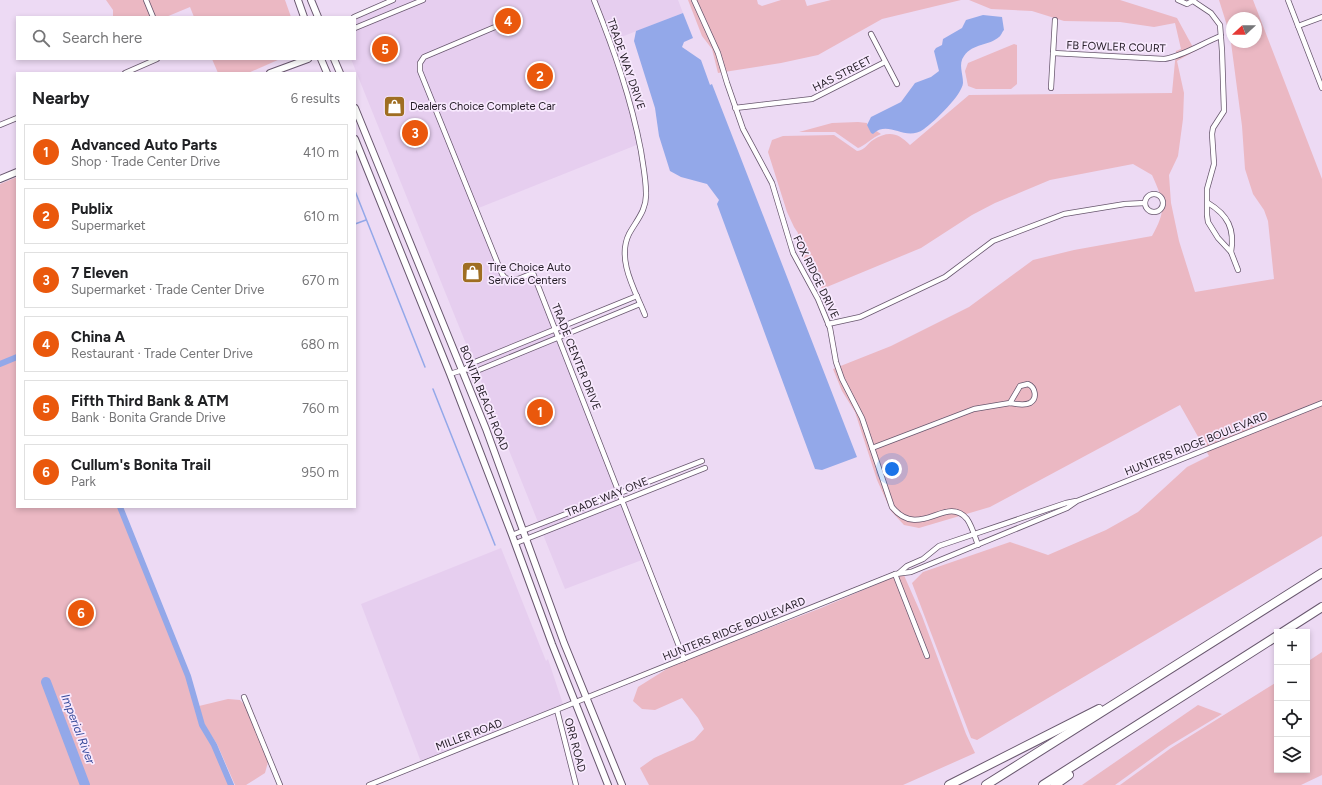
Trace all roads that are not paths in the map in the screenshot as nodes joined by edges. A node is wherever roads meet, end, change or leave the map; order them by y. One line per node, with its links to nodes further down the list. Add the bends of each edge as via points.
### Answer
1 (146, 0): 11 (street)
2 (298, 0): 12 (street)
3 (310, 0): 13 (street)
4 (393, 0): 14 (street)
5 (423, 0): 19 (street)
6 (594, 0): 46 (street, TRADE WAY DRIVE, via 629,96 645,178 645,206 628,236 624,254)
7 (694, 0): 35 (street, FOX RIDGE DRIVE, via 718,53)
8 (1178, 0): 9 (street, via 1184,4)
9 (1194, 0): 21 (street, via 1220,24)
10 (1288, 0): 17 (street)
11 (153, 16)
12 (304, 16)
13 (318, 16)
14 (356, 16)
15 (1322, 17): 17 (street)
16 (1055, 20): 22 (street, FB FOWLER COURT)
17 (1298, 26): 33 (street)
18 (495, 27): 50 (street, TRADE CENTER DRIVE, via 424,57 419,67 502,274 506,279 514,280 533,273)
19 (356, 28)
20 (871, 34): 27 (street, HAS STREET)
21 (1221, 36): 22 (street, FB FOWLER COURT, via 1176,57 1164,59); 43 (street, via 1224,110 1213,128 1214,164 1207,189)
22 (1053, 53): 34 (street, FB FOWLER COURT)
23 (155, 60): 28 (street)
24 (305, 60): 29 (street)
25 (321, 60): 30 (street)
26 (334, 60): 31 (street)
27 (885, 62): 32 (street, HAS STREET); 35 (street, HAS STREET, via 812,99)
28 (127, 72)
29 (273, 72)
30 (327, 72)
31 (340, 72)
32 (897, 84)
33 (1321, 85)
34 (1051, 88)
35 (735, 108): 49 (street, FOX RIDGE DRIVE, via 772,183 793,254 818,299)
36 (356, 110): 52 (street, BONITA BEACH ROAD)
37 (16, 118): 38 (street)
38 (0, 125)
39 (356, 141): 53 (street, BONITA BEACH ROAD)
40 (16, 172): 41 (street)
41 (0, 179)
42 (1145, 203): 42 (street, via 1149,211 1154,213 1162,209 1164,204 1160,196 1153,194); 49 (street, via 1064,214 994,241 939,280 860,316)
43 (1208, 203): 44 (street, via 1208,222 1222,244); 44 (street, via 1219,209 1227,220 1234,239)
44 (1232, 252): 45 (street)
45 (1238, 270)
46 (637, 296): 47 (street, TRADE WAY DRIVE); 50 (street)
47 (640, 304): 48 (street, TRADE WAY DRIVE); 51 (street)
48 (645, 315)
49 (828, 324): 56 (street, FOX RIDGE DRIVE, via 842,379 859,410)
50 (556, 329): 51 (street, TRADE CENTER DRIVE); 52 (street, via 470,364)
51 (559, 338): 52 (street, via 474,372); 59 (street, TRADE CENTER DRIVE)
52 (464, 370): 53 (street); 62 (street, BONITA BEACH ROAD)
53 (450, 374): 64 (street, BONITA BEACH ROAD)
54 (1010, 403): 54 (street, via 1030,403 1035,395 1032,386 1020,386); 56 (street, via 974,409)
55 (1322, 403): 60 (street, HUNTERS RIDGE BOULEVARD)
56 (872, 448): 63 (street, FOX RIDGE DRIVE, via 892,506 899,515 924,520 941,513 956,512 967,519)
57 (702, 461): 59 (street, TRADE WAY ONE)
58 (705, 468): 61 (street, TRADE WAY ONE)
59 (618, 493): 61 (street, TRADE CENTER DRIVE); 62 (street, TRADE WAY ONE)
60 (1077, 501): 63 (street, HUNTERS RIDGE BOULEVARD); 67 (street, HUNTERS RIDGE BOULEVARD, via 1067,508)
61 (621, 502): 65 (street, TRADE WAY ONE); 74 (street, TRADE CENTER DRIVE)
62 (524, 530): 64 (street, TRADE WAY ONE); 65 (street, BONITA BEACH ROAD)
63 (973, 533): 67 (street, FOX RIDGE DRIVE); 68 (street, HUNTERS RIDGE BOULEVARD, via 939,546 923,559)
64 (512, 535): 66 (street, BONITA BEACH ROAD)
65 (527, 539): 66 (street, TRADE WAY ONE); 77 (street, BONITA BEACH ROAD)
66 (516, 544): 78 (street, BONITA BEACH ROAD)
67 (978, 545): 68 (street, HUNTERS RIDGE BOULEVARD, via 911,572)
68 (897, 573): 73 (street); 74 (street, HUNTERS RIDGE BOULEVARD)
69 (1322, 573): 76 (highway)
70 (1322, 608): 71 (highway)
71 (1288, 629)
72 (1274, 638): 80 (highway)
73 (927, 656)
74 (684, 659): 77 (street, HUNTERS RIDGE BOULEVARD)
75 (244, 697): 81 (street)
76 (1127, 697): 86 (highway); 87 (highway)
77 (586, 698): 78 (street, HUNTERS RIDGE BOULEVARD); 85 (street, BONITA BEACH ROAD)
78 (575, 703): 79 (street, MILLER ROAD); 84 (street, BONITA BEACH ROAD)
79 (557, 710): 82 (street, MILLER ROAD); 83 (street, ORR ROAD)
80 (1109, 745): 88 (highway); 89 (highway)
81 (280, 785)
82 (369, 785)
83 (576, 785)
84 (608, 785)
85 (622, 785)
86 (949, 785)
87 (986, 785)
88 (1043, 785)
89 (1055, 785)

